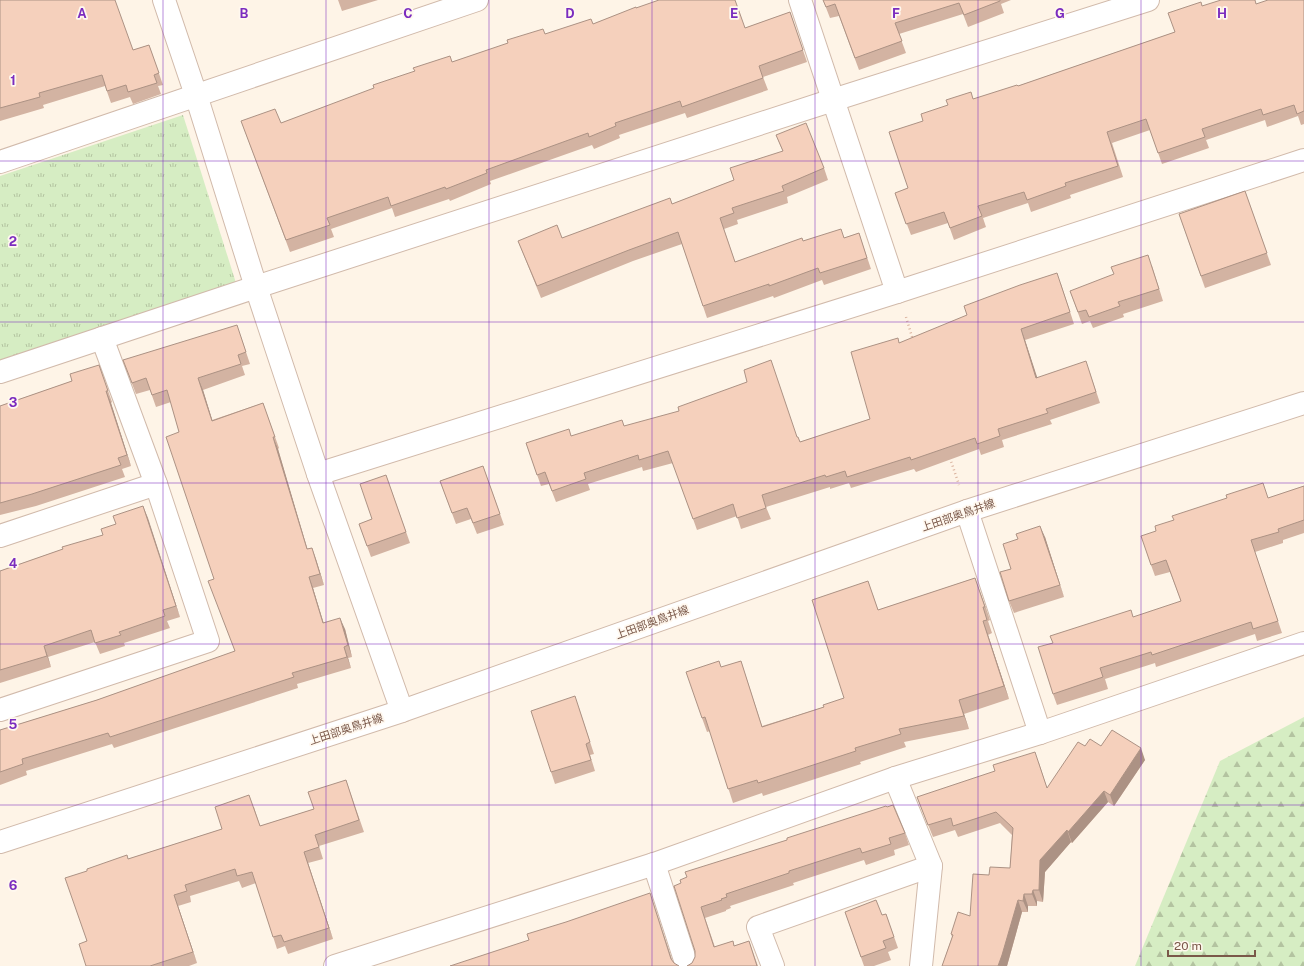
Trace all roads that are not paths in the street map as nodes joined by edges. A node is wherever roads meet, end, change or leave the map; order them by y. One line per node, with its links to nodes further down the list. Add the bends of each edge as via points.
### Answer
1 (164, 0): 5 (street)
2 (477, 0): 5 (street)
3 (800, 0): 6 (street)
4 (1148, 0): 6 (street)
5 (196, 95): 8 (street); 9 (street)
6 (833, 100): 9 (street); 10 (street)
7 (1304, 160): 10 (street)
8 (0, 162)
9 (256, 287): 11 (street); 14 (street)
10 (897, 292): 14 (street)
11 (102, 338): 12 (street); 15 (street)
12 (0, 372)
13 (1304, 403): 16 (street, 上田部奥鳥井線)
14 (318, 474): 20 (street)
15 (156, 484): 17 (street); 19 (street, via 208,641)
16 (967, 511): 20 (street, 上田部奥鳥井線); 21 (street)
17 (0, 536)
18 (1304, 643): 21 (street)
19 (0, 710)
20 (402, 711): 23 (street, 上田部奥鳥井線)
21 (1040, 733): 22 (street)
22 (895, 778): 24 (street); 25 (street)
23 (0, 842)
24 (654, 864): 26 (street); 27 (street)
25 (931, 866): 28 (street, via 758,927); 29 (street)
26 (335, 966)
27 (686, 966)
28 (773, 966)
29 (921, 966)

